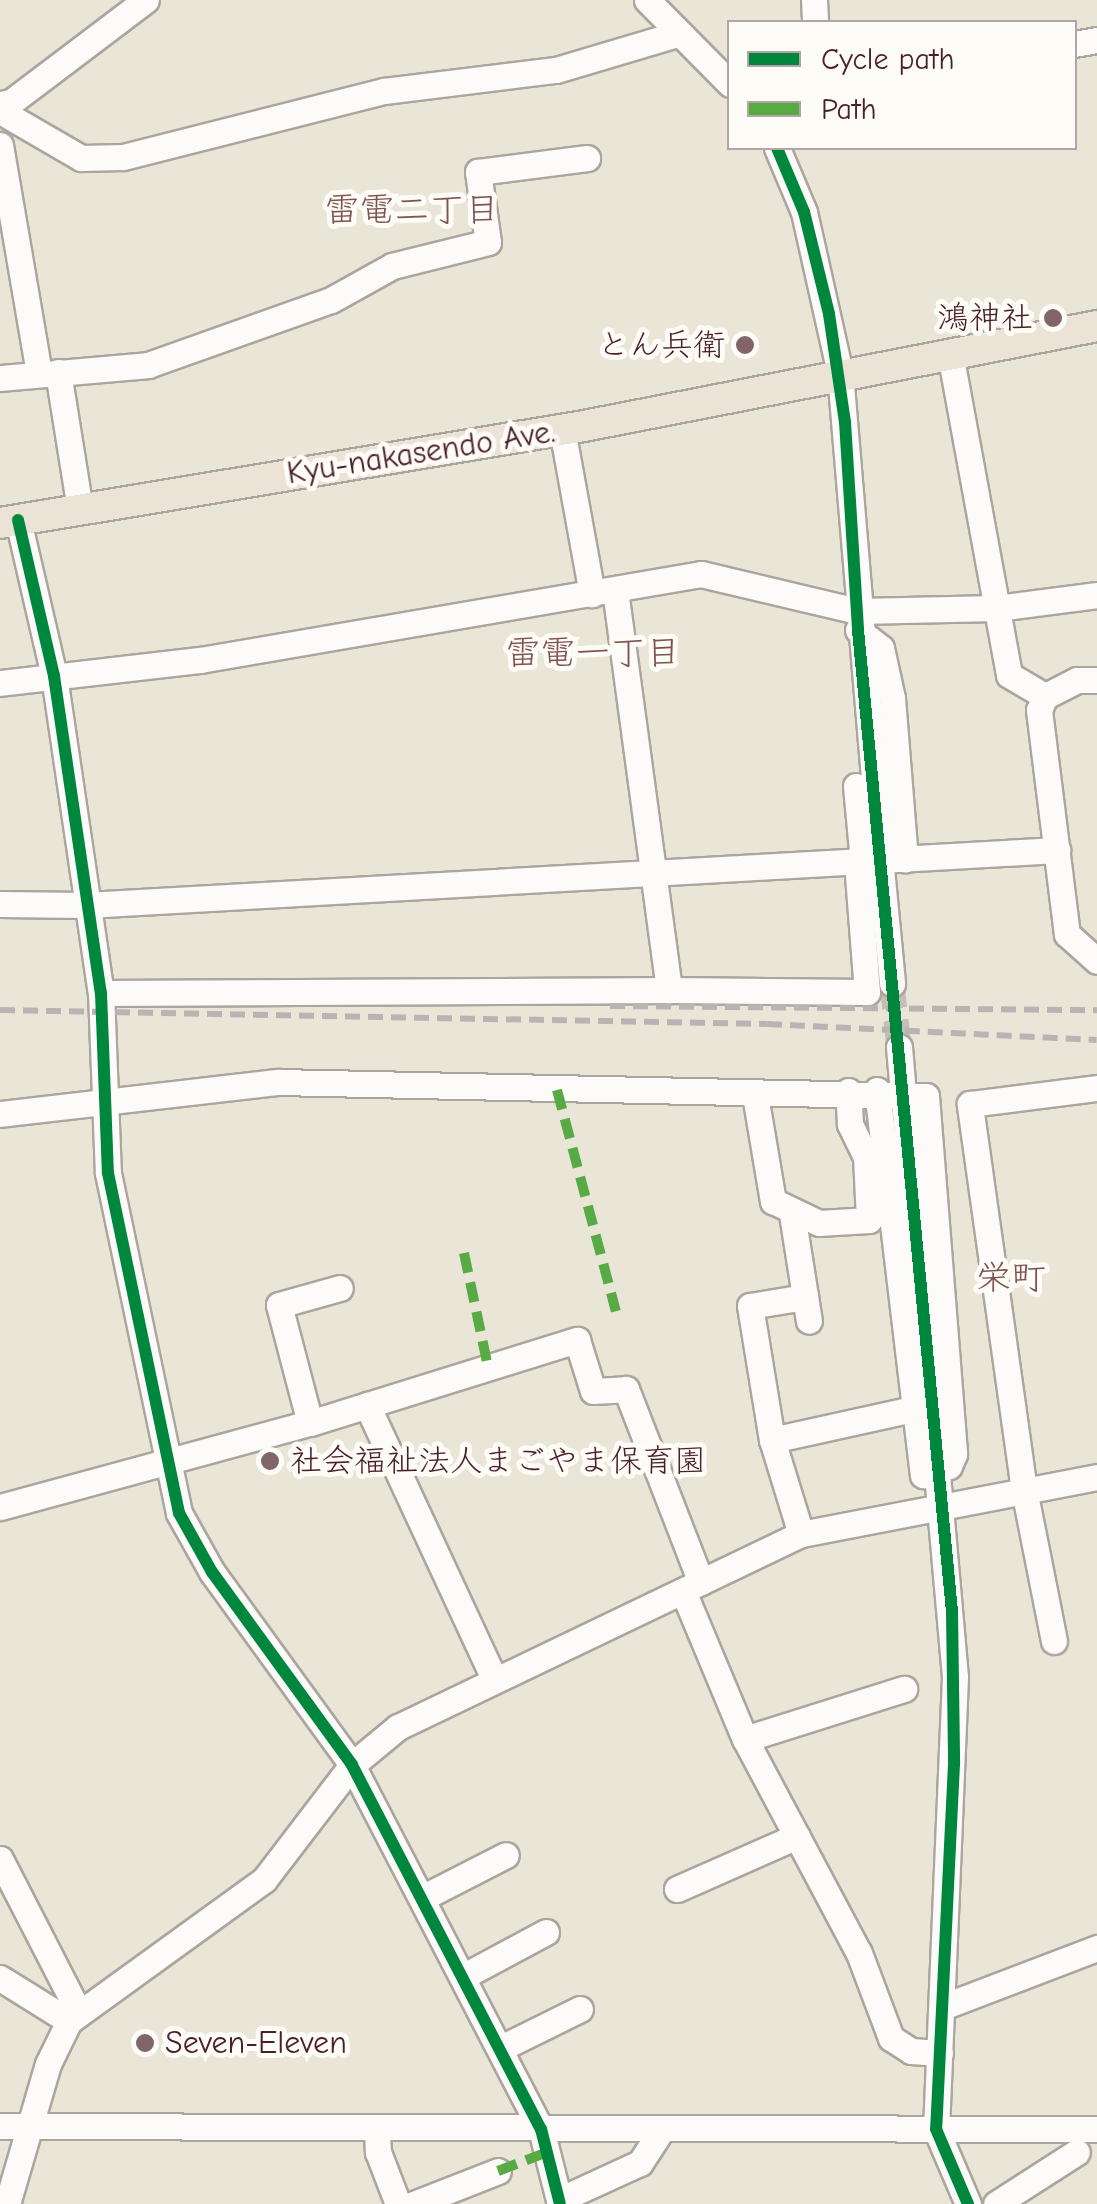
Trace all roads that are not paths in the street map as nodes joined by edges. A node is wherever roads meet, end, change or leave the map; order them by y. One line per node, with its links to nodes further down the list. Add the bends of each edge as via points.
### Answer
1 (146, 0): 5 (street)
2 (647, 0): 3 (street)
3 (680, 33): 4 (street); 5 (street, via 556,70 384,92 123,157 81,158)
4 (727, 81)
5 (0, 107)
6 (0, 145): 11 (street)
7 (777, 150): 12 (street, via 804,212)
8 (588, 158): 11 (street, via 478,172 488,242 392,266 331,300 148,365)
9 (1097, 326): 10 (main road, Kyu-nakasendo Ave.)
10 (950, 352): 12 (main road, Kyu-nakasendo Ave.); 19 (street)
11 (49, 372): 13 (street); 15 (street)
12 (840, 373): 14 (main road, Kyu-nakasendo Ave.); 20 (street)
13 (0, 378)
14 (562, 430): 15 (main road, Kyu-nakasendo Ave.); 17 (street)
15 (80, 509): 16 (main road, Kyu-nakasendo Ave.)
16 (9, 521): 21 (street)
17 (604, 592): 20 (street, via 700,574); 21 (street, via 200,660); 27 (street)
18 (1097, 595): 19 (street)
19 (997, 608): 20 (street); 24 (street, via 1009,675)
20 (858, 620): 26 (street, via 881,648 892,698); 26 (street, via 843,629)
21 (54, 676): 23 (street); 29 (street)
22 (1097, 680): 24 (street, via 1077,680)
23 (0, 683)
24 (1046, 696): 25 (street, via 1039,710)
25 (1056, 850): 26 (street); 30 (street, via 1067,934)
26 (877, 861): 27 (street); 31 (street); 32 (street, via 867,992)
27 (652, 868): 29 (street); 32 (street)
28 (0, 904): 29 (street)
29 (86, 906): 33 (street)
30 (1097, 961)
31 (892, 982)
32 (669, 990): 33 (street)
33 (102, 993): 40 (street)
34 (899, 1048): 38 (street)
35 (1097, 1088): 50 (street, via 970,1104)
36 (877, 1090): 37 (street); 38 (street); 45 (street)
37 (848, 1091): 39 (street); 42 (street, via 850,1124 866,1156 869,1220 819,1223)
38 (910, 1093): 51 (street, via 954,1454 937,1470)
39 (755, 1094): 40 (street, via 276,1082); 42 (street, via 773,1201)
40 (105, 1100): 41 (street); 48 (street, via 108,1173)
41 (0, 1114)
42 (792, 1214): 47 (street, via 807,1309 750,1306)
43 (340, 1288): 46 (street, via 279,1305)
44 (367, 1405): 46 (street); 54 (street, via 578,1340 593,1390 626,1389); 56 (street)
45 (913, 1409): 47 (street); 51 (street, via 920,1471)
46 (310, 1423): 48 (street)
47 (772, 1440): 53 (street)
48 (166, 1458): 52 (street); 59 (street, via 178,1513 212,1572)
49 (1097, 1478): 50 (street)
50 (1024, 1490): 51 (street); 55 (street)
51 (941, 1503): 53 (street); 69 (street, via 954,1677)
52 (0, 1507)
53 (801, 1534): 54 (street)
54 (692, 1587): 56 (street); 58 (street)
55 (1054, 1641)
56 (494, 1679): 59 (street, via 398,1728)
57 (904, 1689): 58 (street)
58 (745, 1739): 60 (street)
59 (352, 1765): 64 (street); 71 (street, via 264,1880)
60 (797, 1836): 63 (street); 73 (street, via 859,1954 891,2038 911,2051)
61 (506, 1855): 64 (street)
62 (0, 1859): 71 (street)
63 (676, 1890)
64 (422, 1898): 67 (street)
65 (546, 1932): 67 (street)
66 (1097, 1948): 69 (street)
67 (464, 1976): 72 (street)
68 (0, 1978): 71 (street)
69 (945, 2006): 73 (street)
70 (580, 2009): 72 (street)
71 (74, 2017): 75 (street)
72 (501, 2048): 77 (street)
73 (940, 2053): 79 (street)
74 (0, 2126): 75 (street)
75 (26, 2126): 76 (street); 83 (street)
76 (377, 2128): 77 (street); 84 (street, via 378,2152)
77 (541, 2128): 78 (street); 82 (street)
78 (661, 2130): 79 (street); 82 (street, via 640,2163)
79 (936, 2130): 80 (street); 86 (street)
80 (1087, 2143): 87 (street)
81 (498, 2171): 85 (street)
82 (560, 2202)
83 (7, 2204)
84 (398, 2204)
85 (414, 2204)
86 (968, 2204)
87 (996, 2204)

